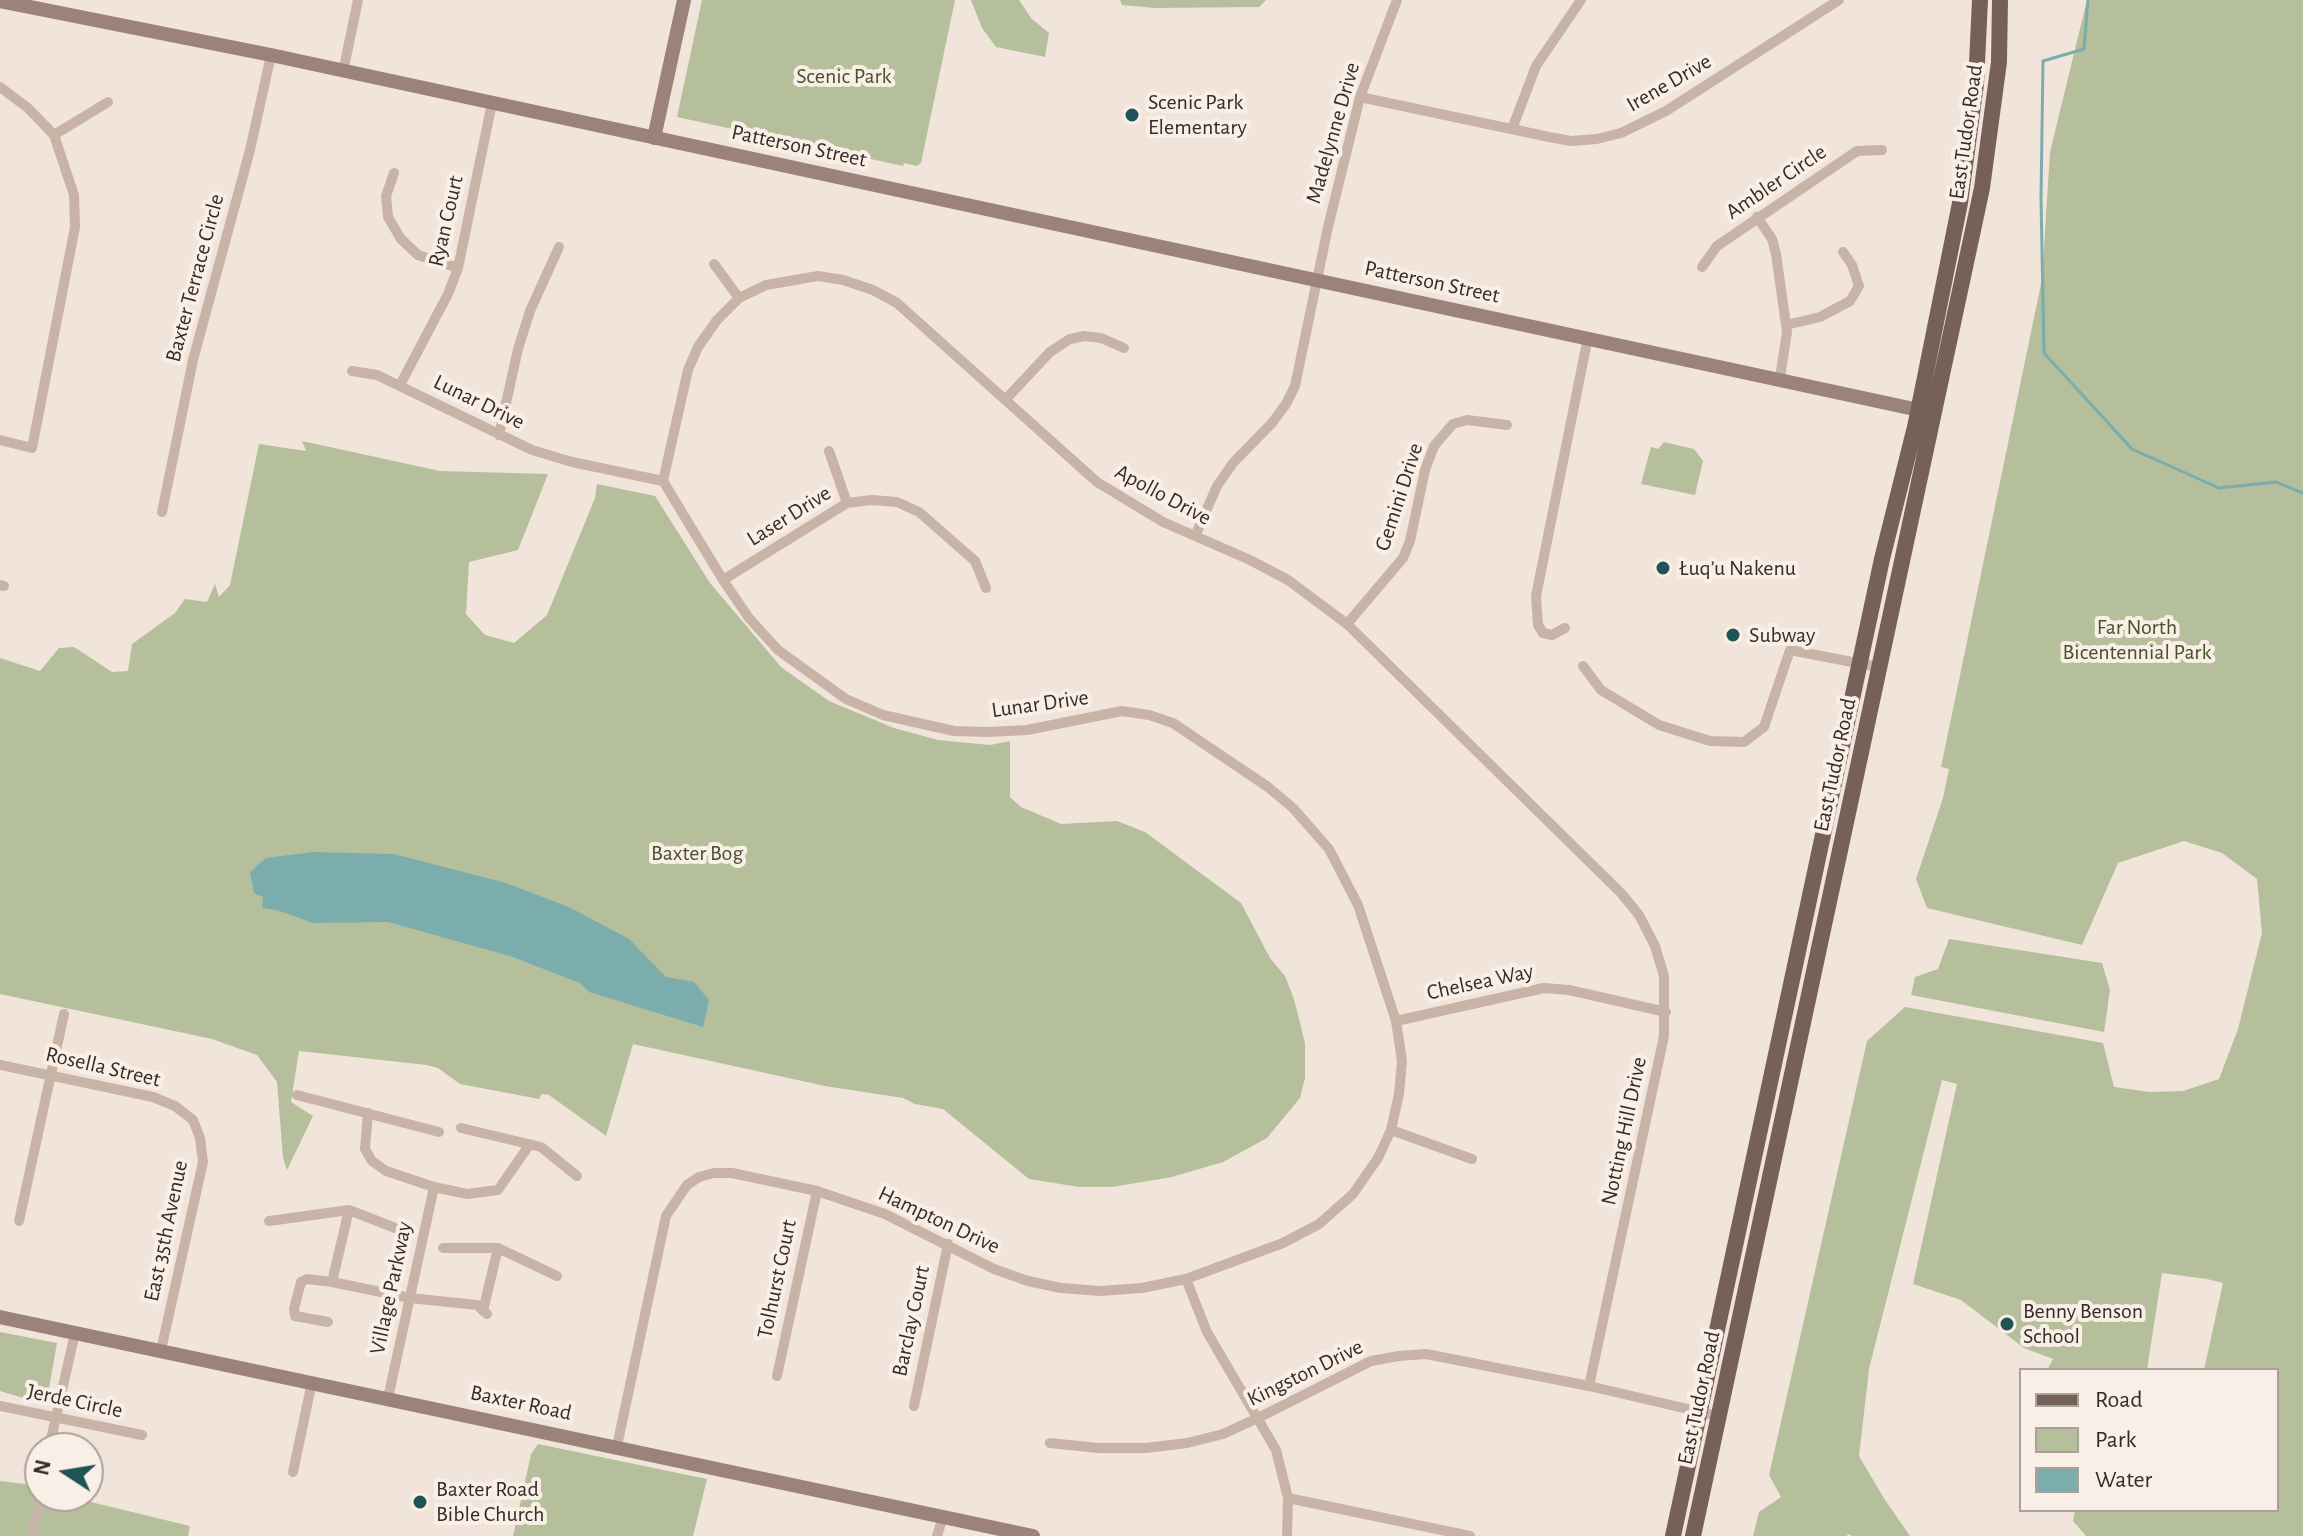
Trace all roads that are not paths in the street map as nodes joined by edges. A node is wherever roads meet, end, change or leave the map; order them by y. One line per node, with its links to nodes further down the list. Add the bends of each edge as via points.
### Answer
1 (358, 0): 12 (street)
2 (684, 0): 19 (street)
3 (1397, 0): 14 (street, Madelynne Drive)
4 (1581, 0): 17 (street, via 1536,66)
5 (1818, 0): 10 (street)
6 (1839, 0): 10 (street, Irene Drive)
7 (1980, 0): 37 (main road, East Tudor Road, via 1969,145)
8 (2000, 0): 37 (main road, East Tudor Road, via 1991,136)
9 (0, 1): 11 (street, Patterson Street)
10 (1826, 9): 17 (street, Irene Drive, via 1666,111 1621,133 1571,141)
11 (271, 55): 12 (street, Patterson Street); 44 (street, Baxter Terrace Circle, via 193,360)
12 (343, 72): 16 (street, Patterson Street)
13 (0, 87): 18 (street)
14 (1360, 97): 17 (street, Irene Drive); 28 (street, Madelynne Drive)
15 (108, 102): 18 (street)
16 (492, 103): 19 (street, Patterson Street); 27 (street, Ryan Court)
17 (1512, 129)
18 (54, 135): 40 (street, via 74,195 75,227 32,448)
19 (654, 138): 28 (street, Patterson Street)
20 (1882, 150): 22 (street, Ambler Circle, via 1857,151)
21 (394, 173): 27 (street, via 386,196 388,217 401,239 418,255)
22 (1757, 217): 26 (street, Ambler Circle, via 1717,246); 30 (street, via 1772,239)
23 (559, 247): 39 (street, via 530,311)
24 (1843, 252): 30 (street, via 1859,286 1850,301 1820,317)
25 (714, 264): 29 (street)
26 (1702, 267)
27 (458, 268): 35 (street, Ryan Court)
28 (1317, 281): 31 (street, Patterson Street); 45 (street, Madelynne Drive, via 1291,395 1225,474)
29 (739, 298): 36 (street, Apollo Drive, via 766,285 818,276 873,290 897,303); 42 (street, Apollo Drive, via 704,338 688,370)
30 (1786, 325): 34 (street)
31 (1588, 337): 34 (street, Patterson Street); 49 (street, via 1536,596 1543,633)
32 (1124, 348): 36 (street, via 1101,338 1070,339 1050,352)
33 (352, 371): 35 (street, Lunar Drive)
34 (1780, 378): 37 (street, Patterson Street)
35 (400, 385): 39 (street, Lunar Drive)
36 (1006, 399): 45 (street, Apollo Drive, via 1097,482)
37 (1926, 411): 50 (main road, East Tudor Road); 52 (main road, East Tudor Road)
38 (1507, 425): 48 (street, Gemini Drive, via 1467,420 1453,424 1434,446 1403,558)
39 (499, 435): 42 (street, Lunar Drive, via 572,462)
40 (0, 440)
41 (829, 451): 43 (street)
42 (663, 481): 46 (street, Lunar Drive)
43 (847, 503): 46 (street, Laser Drive); 47 (street, Laser Drive, via 897,502 919,512 975,561)
44 (162, 512)
45 (1195, 536): 48 (street, Apollo Drive, via 1288,580)
46 (723, 580): 56 (street, Lunar Drive, via 778,650 846,699 883,715 966,732 1027,730 1122,711 1173,723 1268,787 1329,849 1358,905)
47 (986, 588)
48 (1347, 624): 53 (street, Apollo Drive)
49 (1565, 628)
50 (1859, 663): 51 (street, via 1790,650 1764,727 1744,742 1710,741 1659,725 1601,690); 52 (street); 91 (main road, East Tudor Road)
51 (1583, 666)
52 (1878, 667): 92 (main road, East Tudor Road)
53 (1621, 893): 54 (street, Notting Hill Drive, via 1655,946)
54 (1666, 1012): 56 (street, Chelsea Way, via 1544,988); 87 (street, Notting Hill Drive)
55 (64, 1014): 58 (street)
56 (1396, 1021): 63 (street, Lunar Drive, via 1402,1061)
57 (0, 1065): 58 (street, Rosella Street)
58 (50, 1075): 61 (street, Rosella Street, via 153,1097); 71 (street)
59 (297, 1095): 60 (street)
60 (368, 1113): 64 (street); 68 (street, via 365,1149 372,1161)
61 (193, 1120): 84 (street, East 35th Avenue, via 203,1162)
62 (461, 1128): 65 (street)
63 (1391, 1130): 66 (street); 78 (street, Hampton Drive, via 1353,1194 1319,1224)
64 (439, 1132)
65 (530, 1144): 67 (street); 68 (street, via 498,1190 467,1194)
66 (1472, 1159)
67 (577, 1176)
68 (434, 1187): 80 (street, Village Parkway)
69 (817, 1191): 74 (street, Hampton Drive, via 885,1214); 85 (street, Tolhurst Court); 98 (street, Hampton Drive, via 714,1173 699,1177 680,1193 666,1216)
70 (349, 1210): 72 (street); 73 (street); 79 (street)
71 (19, 1221)
72 (269, 1221)
73 (403, 1231)
74 (948, 1244): 78 (street, Hampton Drive, via 994,1269 1061,1288 1142,1288); 90 (street, Barclay Court)
75 (443, 1248): 76 (street)
76 (498, 1248): 77 (street); 80 (street, via 485,1312 477,1305)
77 (557, 1276)
78 (1186, 1279): 94 (street, via 1207,1332)
79 (332, 1282): 80 (street); 82 (street, via 301,1282 294,1309 295,1316)
80 (410, 1298): 88 (street, Village Parkway)
81 (0, 1317): 83 (street, Baxter Road)
82 (328, 1322)
83 (75, 1333): 84 (street, Baxter Road); 93 (street)
84 (161, 1350): 86 (street, Baxter Road)
85 (777, 1376)
86 (312, 1382): 88 (street, Baxter Road); 99 (street)
87 (1589, 1386): 91 (street, Kingston Drive); 94 (street, Kingston Drive, via 1426,1354 1399,1356 1371,1361)
88 (388, 1398): 98 (street, Baxter Road)
89 (0, 1406): 93 (street, Jerde Circle)
90 (914, 1406)
91 (1700, 1412): 92 (street, Kingston Drive); 108 (main road, East Tudor Road)
92 (1718, 1416): 109 (main road, East Tudor Road)
93 (56, 1417): 95 (street); 96 (street, Jerde Circle)
94 (1260, 1417): 97 (street, Kingston Drive, via 1187,1443 1110,1448); 100 (street, via 1276,1450)
95 (53, 1432)
96 (142, 1435)
97 (1050, 1443)
98 (617, 1446): 102 (street, Baxter Road)
99 (293, 1472)
100 (1288, 1498): 106 (street); 107 (street)
101 (37, 1512): 103 (street)
102 (943, 1517): 104 (street); 105 (street, Baxter Road)
103 (32, 1536)
104 (937, 1536)
105 (1033, 1536)
106 (1287, 1536)
107 (1470, 1536)
108 (1673, 1536)
109 (1693, 1536)

